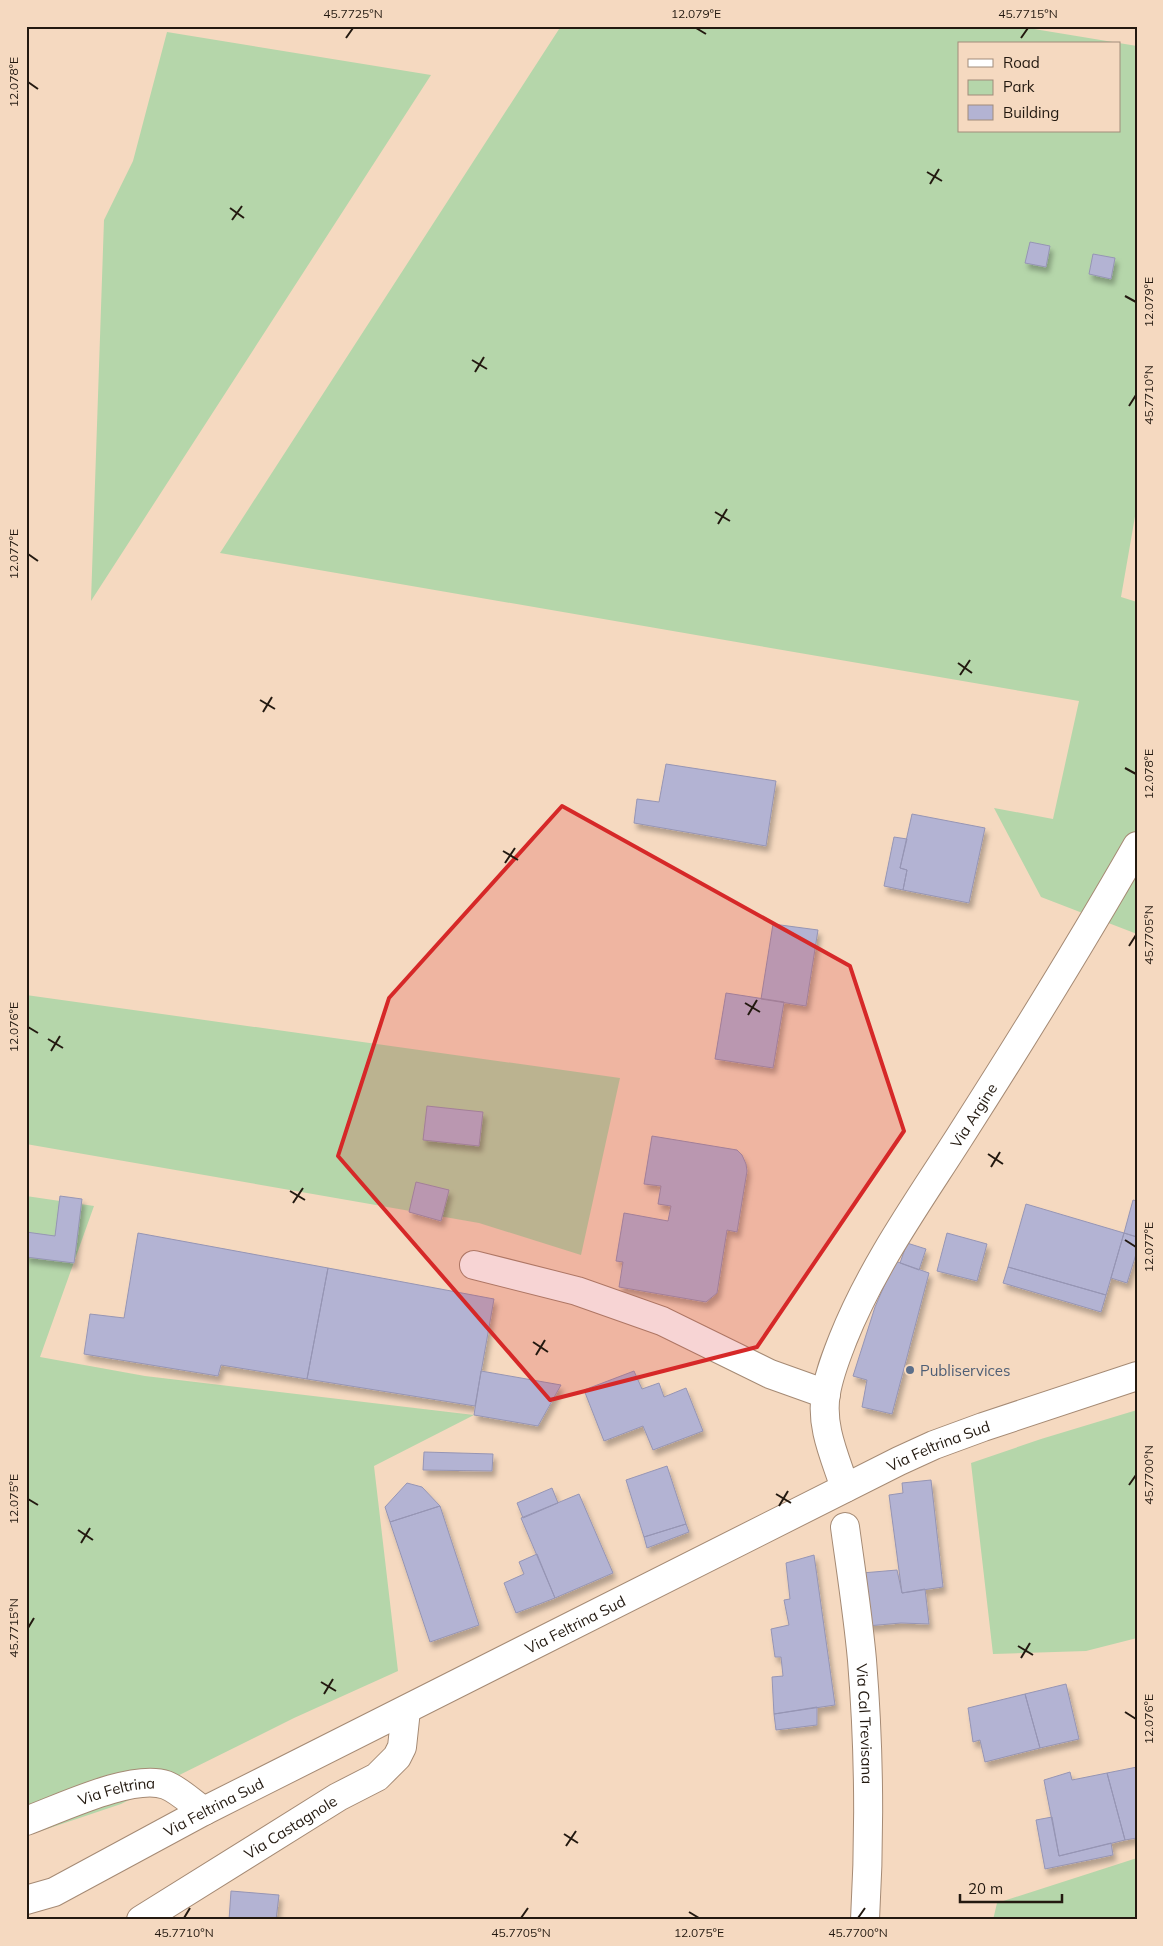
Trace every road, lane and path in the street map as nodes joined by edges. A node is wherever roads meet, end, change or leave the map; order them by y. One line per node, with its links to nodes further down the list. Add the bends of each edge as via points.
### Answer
1 (1137, 846): 4 (street, Via Argine, via 1089,930 878,1268 848,1327)
2 (474, 1265): 4 (street, via 577,1291 662,1321 770,1374)
3 (1137, 1376): 5 (street, Via Feltrina Sud, via 934,1445)
4 (826, 1394): 5 (street, Via Argine, via 826,1433)
5 (846, 1488): 7 (street, Via Feltrina Sud)
6 (845, 1527): 12 (street, Via Cal Trevisana, via 862,1659 865,1712 868,1843)
7 (406, 1710): 8 (street, Via Feltrina Sud); 11 (street, Via Castagnole, via 402,1747 397,1757 377,1776)
8 (204, 1811): 9 (street, Via Feltrina, via 166,1785 152,1783 125,1785); 10 (street, Via Feltrina Sud, via 54,1892)
9 (26, 1821)
10 (26, 1900)
11 (141, 1920)
12 (865, 1920)

